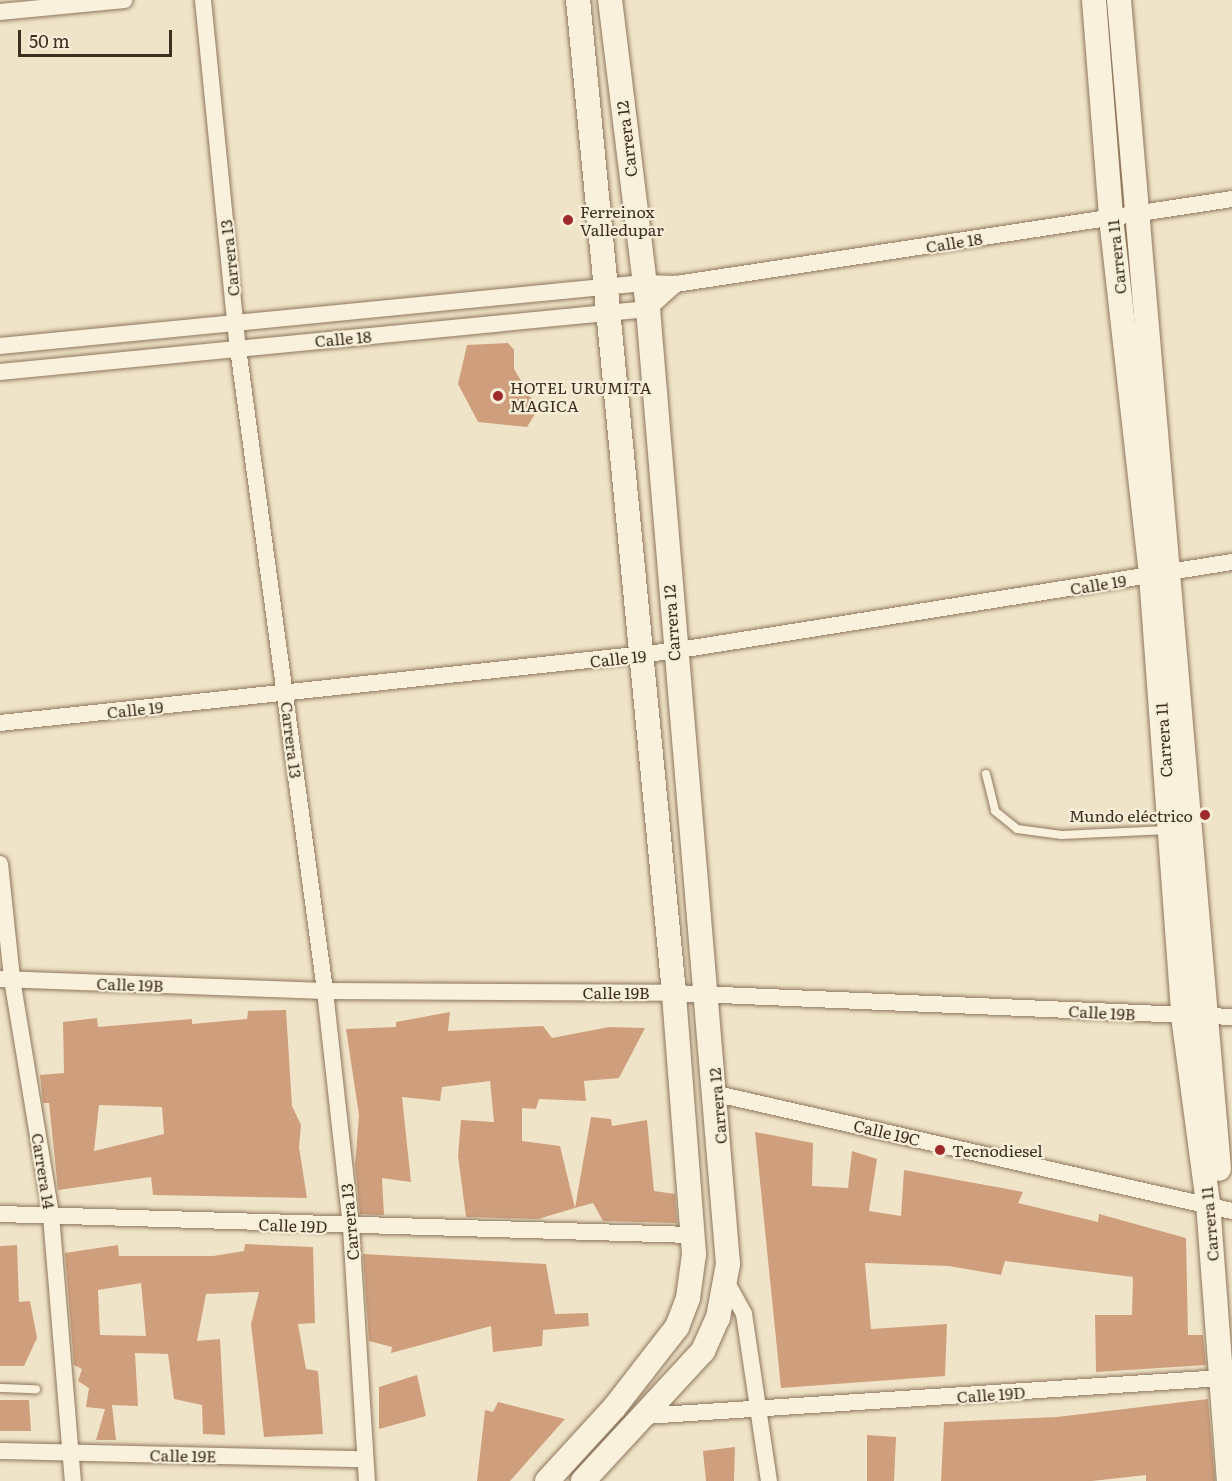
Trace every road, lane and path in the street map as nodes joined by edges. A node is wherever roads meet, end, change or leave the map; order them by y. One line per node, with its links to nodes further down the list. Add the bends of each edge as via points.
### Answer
1 (124, 0): 7 (street)
2 (203, 0): 16 (street, Carrera 13)
3 (578, 0): 13 (street, Carrera 12)
4 (610, 0): 11 (street, Carrera 12)
5 (1094, 0): 10 (street, Carrera 11)
6 (1119, 0): 9 (street, Carrera 11)
7 (0, 12)
8 (1232, 199): 9 (street, Calle 18)
9 (1137, 214): 10 (street, Calle 18); 21 (street, Carrera 11)
10 (1111, 218): 12 (street, Calle 18); 21 (street, Carrera 11)
11 (644, 283): 12 (street, Calle 18); 13 (street, Calle 18); 14 (street, Carrera 12)
12 (676, 284): 14 (street)
13 (603, 287): 15 (street, Carrera 12); 16 (street, Calle 18)
14 (648, 309): 15 (street, Calle 18); 22 (street, Carrera 12)
15 (608, 314): 18 (street, Calle 18); 23 (street, Carrera 12)
16 (236, 323): 17 (street, Calle 18); 18 (street, Carrera 13)
17 (0, 346)
18 (238, 348): 19 (street, Calle 18); 24 (street, Carrera 13)
19 (0, 372)
20 (1232, 562): 21 (street, Calle 19)
21 (1161, 574): 22 (street, Calle 19); 27 (street, Carrera 11)
22 (673, 651): 23 (street, Calle 19); 32 (street, Carrera 12)
23 (642, 655): 24 (street, Calle 19); 31 (street, Carrera 12)
24 (286, 694): 25 (street, Calle 19); 30 (street, Carrera 13)
25 (0, 723)
26 (986, 774): 27 (lane, via 995,811 1017,829 1062,835)
27 (1180, 828): 33 (street, Carrera 11)
28 (0, 864): 29 (street, Carrera 14)
29 (6, 979): 30 (street, Calle 19B); 38 (street, Carrera 14)
30 (325, 991): 31 (street, Calle 19B); 39 (street, Carrera 13)
31 (674, 993): 32 (street, Calle 19B); 40 (street, Carrera 12)
32 (703, 994): 33 (street, Calle 19B); 35 (street, Carrera 12)
33 (1195, 1016): 34 (street, Calle 19B); 36 (street, Carrera 11)
34 (1232, 1017)
35 (717, 1094): 36 (street, Calle 19C); 41 (street, Carrera 12)
36 (1220, 1207): 42 (street, Carrera 11); 43 (street, Carrera 11)
37 (0, 1214): 38 (street, Calle 19D)
38 (51, 1215): 39 (street, Calle 19D); 49 (street, Carrera 14)
39 (351, 1228): 40 (street, Calle 19D); 50 (street, Carrera 13)
40 (693, 1235): 53 (street, Carrera 12, via 691,1283 676,1327 614,1408)
41 (727, 1283): 46 (street, via 744,1314); 47 (street, Carrera 12, via 703,1351)
42 (1232, 1324)
43 (1221, 1378): 46 (street, Calle 19D); 56 (street, Carrera 11)
44 (0, 1388): 45 (lane)
45 (36, 1389)
46 (760, 1411): 47 (street, Calle 19D); 55 (street)
47 (645, 1416): 54 (street, Carrera 12)
48 (0, 1451): 49 (street, Calle 19E)
49 (73, 1453): 50 (street, Calle 19E); 51 (street, Carrera 14)
50 (365, 1459): 52 (street, Carrera 13)
51 (73, 1481)
52 (368, 1481)
53 (547, 1481)
54 (583, 1481)
55 (769, 1481)
56 (1229, 1481)

